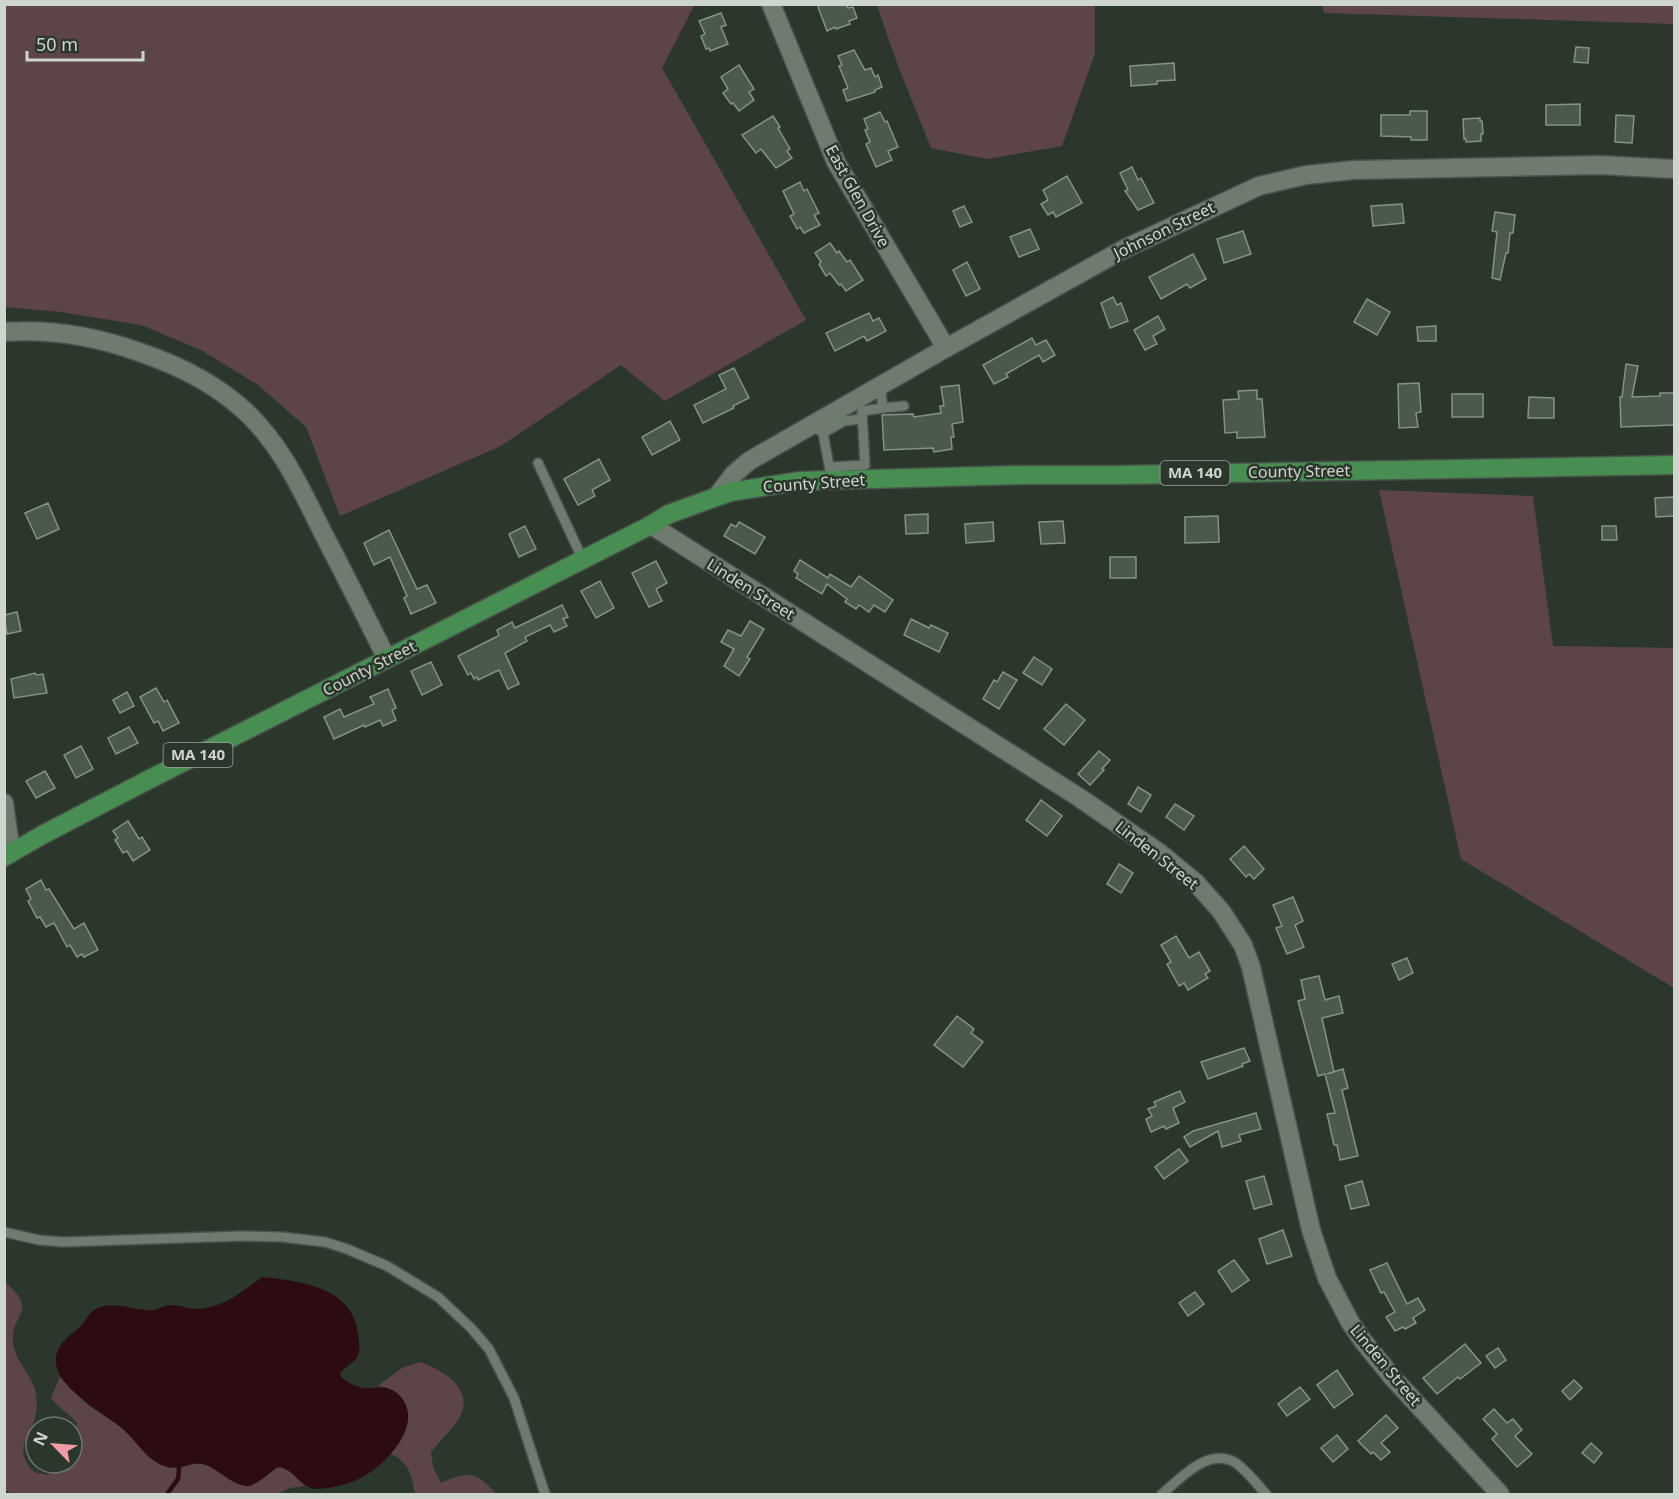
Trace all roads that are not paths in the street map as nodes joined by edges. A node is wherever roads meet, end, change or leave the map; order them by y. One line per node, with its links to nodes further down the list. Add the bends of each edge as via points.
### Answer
1 (771, 4): 4 (street, East Glen Drive, via 840,170)
2 (1674, 169): 4 (street, Johnson Street, via 1600,165 1354,170 1282,179 1238,194 1124,249)
3 (4, 332): 16 (street, via 37,332 115,343 200,379 248,414 287,462)
4 (946, 348): 5 (street, Johnson Street)
5 (880, 386): 7 (lane); 9 (street, Johnson Street)
6 (904, 406): 7 (lane)
7 (883, 408): 8 (lane, via 862,411)
8 (862, 419): 9 (lane); 12 (lane, via 865,465)
9 (818, 429): 12 (lane); 13 (street, Johnson Street, via 749,461)
10 (538, 463): 15 (lane)
11 (1674, 465): 12 (main road, County Street / MA 140, via 1120,475)
12 (831, 473): 13 (main road, County Street / MA 140)
13 (717, 496): 14 (main road, County Street / MA 140)
14 (651, 525): 15 (main road, County Street / MA 140); 23 (street, Linden Street, via 1080,798 1161,854 1209,897 1236,933 1251,967 1311,1230 1338,1301 1378,1360)
15 (583, 560): 16 (main road, County Street / MA 140)
16 (387, 659): 18 (main road, County Street / MA 140)
17 (4, 803): 18 (street)
18 (8, 855)
19 (4, 1232): 20 (lane, via 63,1242 304,1238 347,1248 387,1266 438,1297 489,1349 514,1398)
20 (545, 1494)
21 (1162, 1494): 22 (lane, via 1200,1464 1221,1458 1241,1468)
22 (1266, 1494)
23 (1500, 1494)

